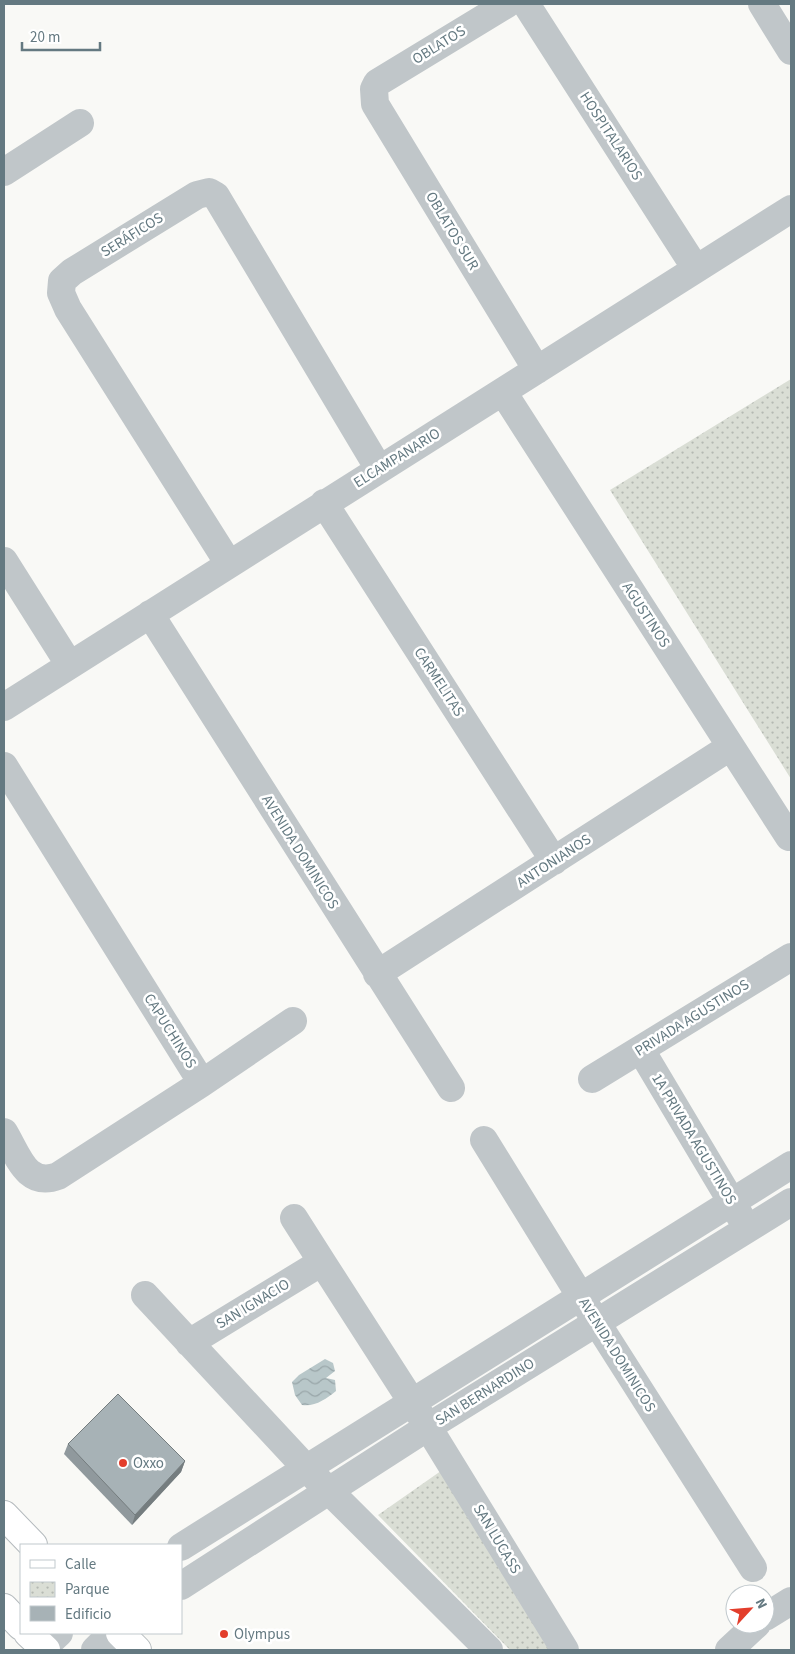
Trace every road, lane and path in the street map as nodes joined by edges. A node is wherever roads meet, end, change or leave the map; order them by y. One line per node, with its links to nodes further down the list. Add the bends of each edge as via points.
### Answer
1 (507, 4): 5 (street, OBLATOS, via 377,83)
2 (526, 4): 9 (street, HOSPITALARIOS)
3 (762, 4): 4 (street)
4 (791, 51)
5 (374, 89): 10 (street, OBLATOS SUR, via 375,104)
6 (80, 123): 7 (street)
7 (4, 172)
8 (791, 209): 9 (street, ELCAMPANARIO)
9 (696, 269): 10 (street, ELCAMPANARIO)
10 (538, 370): 11 (street, ELCAMPANARIO)
11 (503, 392): 12 (street, ELCAMPANARIO); 19 (street, AGUSTINOS)
12 (380, 469): 13 (street, ELCAMPANARIO); 15 (street, SERÁFICOS, via 216,196 208,192 197,195 72,272 62,281 60,293 68,309)
13 (324, 503): 15 (street, ELCAMPANARIO); 22 (street, CARMELITAS)
14 (4, 561): 17 (street)
15 (229, 564): 16 (street, ELCAMPANARIO)
16 (150, 614): 17 (street, ELCAMPANARIO); 24 (street, AVENIDA DOMINICOS)
17 (69, 664): 18 (street, ELCAMPANARIO)
18 (4, 707)
19 (730, 747): 21 (street, AGUSTINOS); 22 (street, ANTONIANOS)
20 (4, 766): 28 (street, CAPUCHINOS)
21 (789, 837)
22 (554, 861): 24 (street, ANTONIANOS)
23 (790, 962): 26 (street, PRIVADA AGUSTINOS)
24 (377, 974): 29 (street, AVENIDA DOMINICOS)
25 (293, 1021): 28 (street)
26 (641, 1050): 27 (street, PRIVADA AGUSTINOS); 33 (street, 1A PRIVADA AGUSTINOS)
27 (592, 1078)
28 (202, 1083): 30 (street, CAPUCHINOS, via 47,1180 37,1179 29,1173)
29 (451, 1088)
30 (4, 1132)
31 (484, 1140): 39 (street, AVENIDA DOMINICOS)
32 (791, 1165): 33 (street, SAN BERNARDINO)
33 (731, 1201): 36 (street, 1A PRIVADA AGUSTINOS); 39 (street, SAN BERNARDINO)
34 (791, 1202): 36 (street, SAN BERNARDINO)
35 (294, 1218): 37 (street)
36 (746, 1228): 40 (street, SAN BERNARDINO)
37 (322, 1262): 41 (street, SAN IGNACIO); 42 (street)
38 (145, 1294): 41 (street)
39 (580, 1296): 40 (street, AVENIDA DOMINICOS); 42 (street, SAN BERNARDINO)
40 (597, 1323): 43 (street, SAN BERNARDINO); 49 (street, AVENIDA DOMINICOS)
41 (189, 1343): 44 (street)
42 (412, 1402): 43 (street, SAN LUCASS); 44 (street, SAN BERNARDINO)
43 (428, 1427): 45 (street, SAN BERNARDINO); 61 (street, SAN LUCASS)
44 (307, 1469): 45 (street); 48 (street, SAN BERNARDINO)
45 (329, 1491): 50 (street, SAN BERNARDINO); 60 (street)
46 (4, 1515): 47 (main road)
47 (32, 1544)
48 (182, 1546)
49 (753, 1568)
50 (182, 1585)
51 (791, 1601): 53 (street)
52 (4, 1608): 54 (main road)
53 (775, 1611)
54 (20, 1625)
55 (111, 1634): 58 (street)
56 (121, 1634): 59 (main road)
57 (746, 1634): 62 (street)
58 (96, 1650)
59 (137, 1650)
60 (489, 1650)
61 (565, 1650)
62 (729, 1650)

